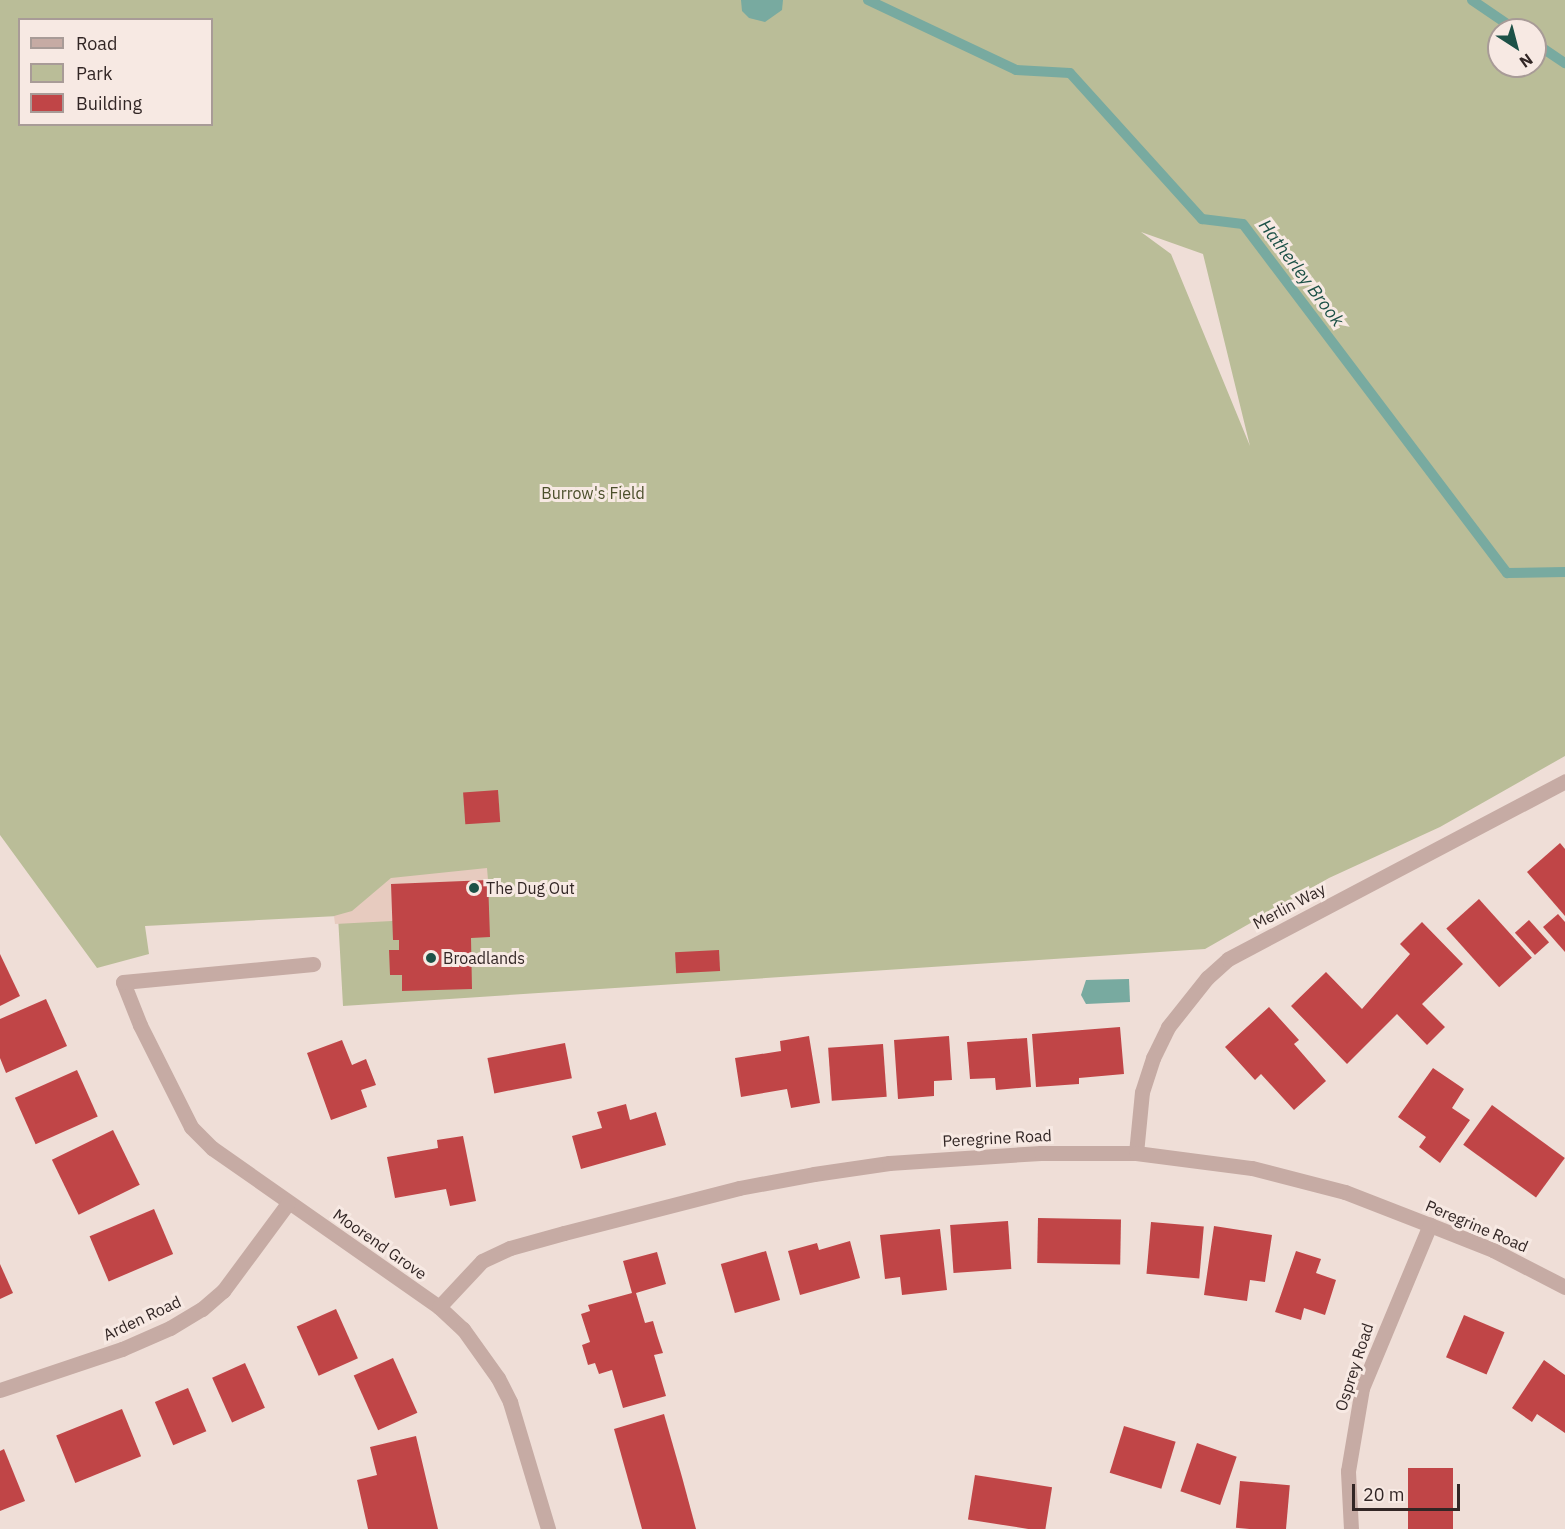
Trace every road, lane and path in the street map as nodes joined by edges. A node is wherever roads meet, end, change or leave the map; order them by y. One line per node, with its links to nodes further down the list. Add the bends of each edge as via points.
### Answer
1 (1565, 781): 3 (street, Merlin Way, via 1221,965 1188,998 1153,1058 1142,1092)
2 (313, 964): 4 (street, Moorend Grove, via 123,982 191,1127 212,1148)
3 (1136, 1153): 5 (street, Peregrine Road, via 1252,1168 1345,1192); 7 (street, Peregrine Road, via 954,1157 835,1170 739,1188 510,1248 482,1262)
4 (288, 1203): 7 (street, Moorend Grove); 8 (street, Arden Road, via 223,1291 202,1309 122,1349)
5 (1431, 1225): 6 (street, Peregrine Road, via 1493,1250); 10 (street, Osprey Road, via 1362,1388 1348,1471)
6 (1565, 1287)
7 (439, 1307): 9 (street, Moorend Grove, via 463,1329 498,1378 519,1428)
8 (0, 1390)
9 (548, 1529)
10 (1351, 1529)

